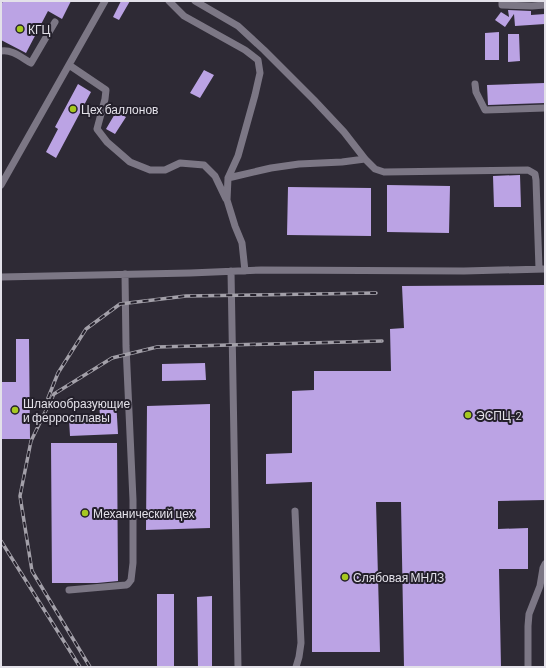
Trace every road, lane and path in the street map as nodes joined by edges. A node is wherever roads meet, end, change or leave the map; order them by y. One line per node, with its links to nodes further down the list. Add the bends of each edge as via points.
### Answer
1 (105, 1): 8 (lane)
2 (169, 1): 12 (lane, via 184,16 258,60 260,73 255,95 238,156)
3 (195, 1): 11 (lane, via 238,26 248,35 319,105)
4 (502, 1): 5 (lane, via 502,5)
5 (545, 5)
6 (55, 22): 7 (lane, via 31,63 7,50)
7 (1, 51)
8 (69, 65): 13 (lane); 14 (lane, via 106,90 97,129 107,142 130,162 150,170 165,170 180,163 204,165 215,176)
9 (475, 84): 10 (lane, via 485,110)
10 (545, 108)
11 (365, 160): 12 (lane, via 299,164); 15 (lane, via 375,169 384,172 528,170 535,174)
12 (228, 178): 14 (lane)
13 (1, 185)
14 (227, 200): 17 (lane, via 242,243)
15 (542, 269): 17 (lane)
16 (231, 271): 17 (lane); 18 (lane); 23 (lane)
17 (245, 271)
18 (126, 274): 19 (lane); 22 (lane, via 126,346 133,500 131,577 126,585)
19 (1, 277)
20 (295, 511): 24 (lane, via 300,643)
21 (545, 564): 25 (lane, via 529,614)
22 (69, 590)
23 (238, 667)
24 (296, 667)
25 (528, 667)

